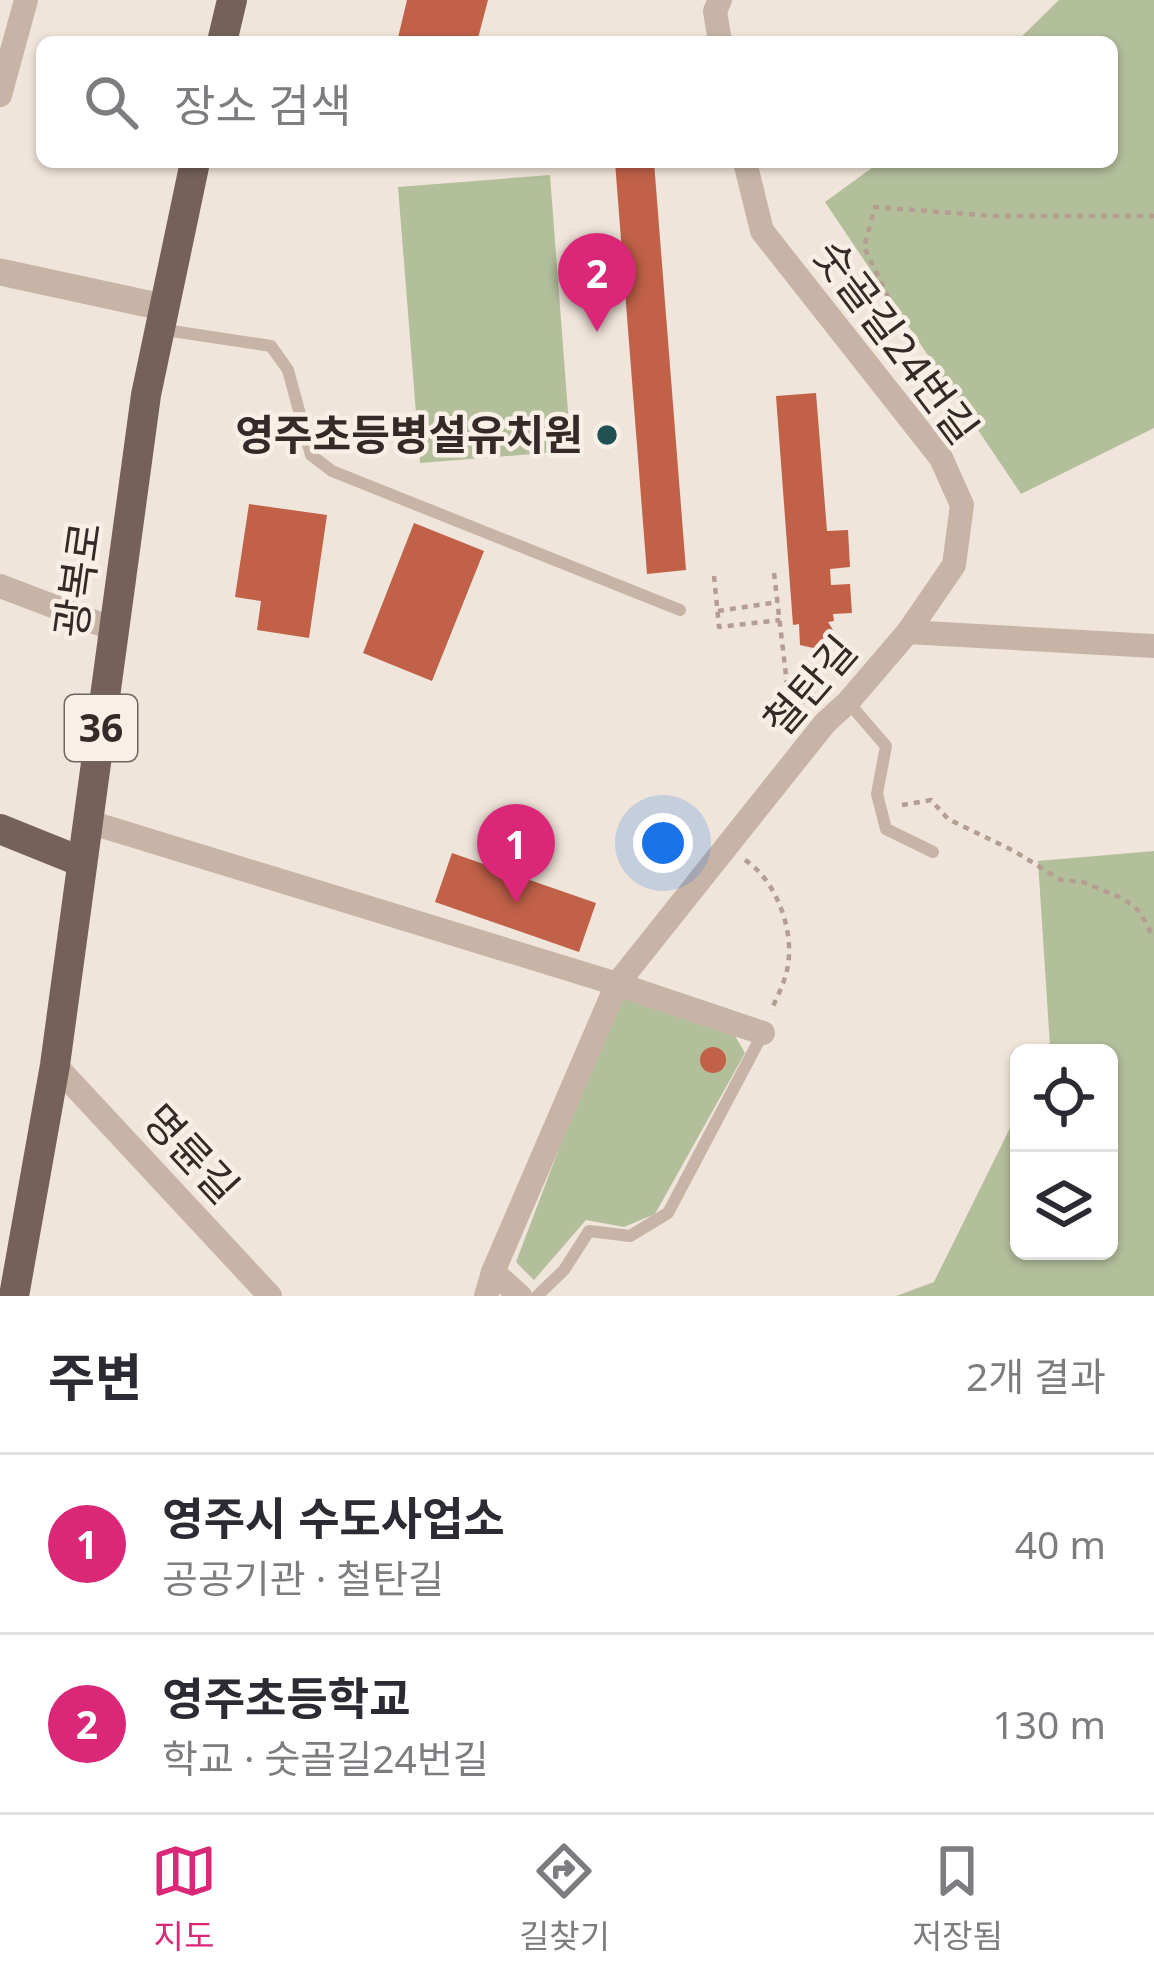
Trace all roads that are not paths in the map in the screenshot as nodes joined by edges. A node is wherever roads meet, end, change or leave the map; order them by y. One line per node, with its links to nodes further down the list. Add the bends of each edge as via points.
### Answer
1 (26, 0): 6 (street)
2 (232, 0): 4 (main road)
3 (720, 0): 5 (street)
4 (223, 36)
5 (719, 36)
6 (0, 95)
7 (194, 168): 10 (main road, 광복로 / 36)
8 (746, 168): 14 (street, 숫골길24번길, via 762,231 941,458 962,506 954,565)
9 (0, 272): 10 (street)
10 (160, 318): 12 (lane, via 271,346 288,370 311,455 332,471); 13 (main road, 광복로 / 36)
11 (0, 586): 13 (street)
12 (680, 610)
13 (113, 629): 17 (main road, 광복로 / 36)
14 (908, 632): 15 (street, 철탄길); 16 (street, 철탄길)
15 (1154, 646)
16 (848, 702): 19 (lane, via 886,746 878,788 886,829); 21 (street, 철탄길)
17 (89, 822): 20 (main road, 광복로 / 36); 21 (street)
18 (0, 830): 20 (main road)
19 (933, 852)
20 (82, 862): 23 (main road, 광복로 / 36)
21 (617, 984): 22 (street); 25 (street, 철탄길)
22 (763, 1033): 29 (lane, via 668,1213 630,1236 589,1232)
23 (56, 1065): 24 (main road, 광복로 / 36); 27 (street, 명륜길)
24 (10, 1260): 26 (main road, 광복로 / 36)
25 (489, 1284): 28 (street)
26 (14, 1296)
27 (270, 1296)
28 (520, 1296)
29 (537, 1296)

